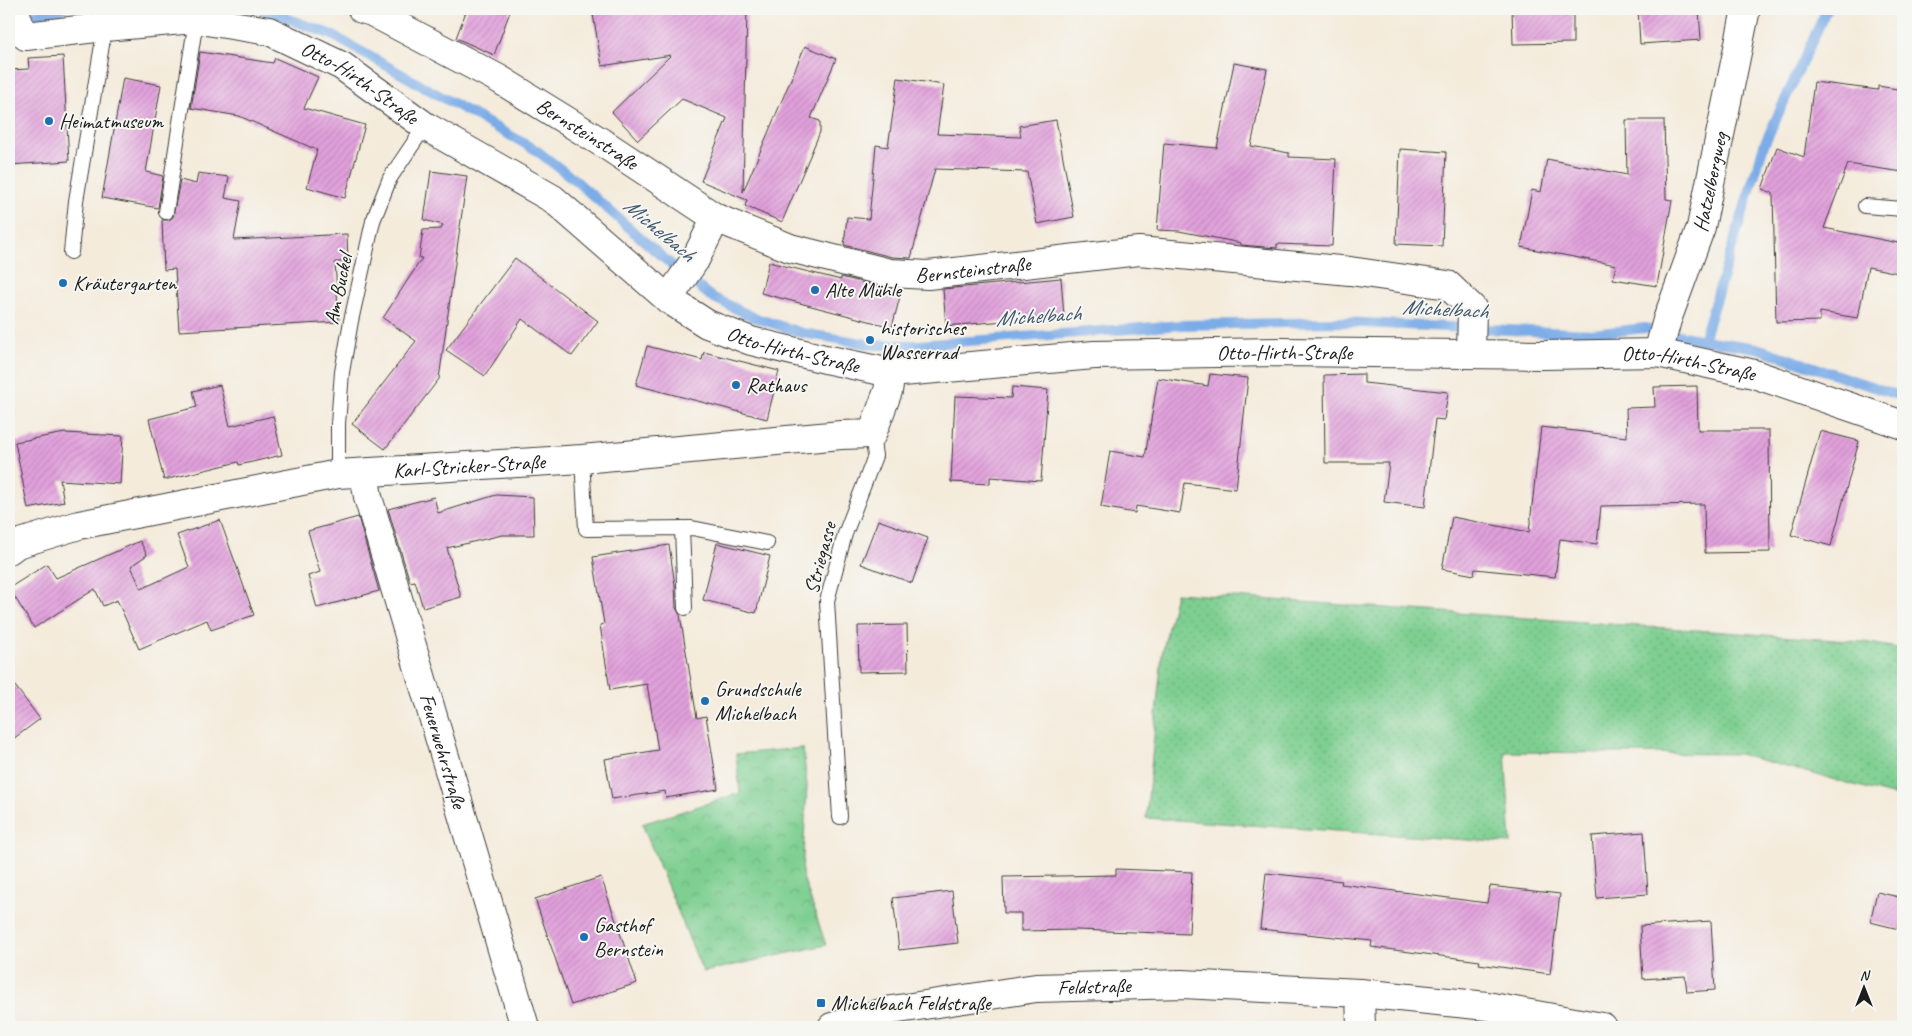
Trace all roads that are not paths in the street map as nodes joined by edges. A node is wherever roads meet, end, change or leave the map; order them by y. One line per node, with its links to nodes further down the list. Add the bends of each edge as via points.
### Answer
1 (362, 9): 10 (street, Bernsteinstraße, via 498,80 609,147)
2 (1746, 9): 13 (street, Hatzelbergweg, via 1701,227)
3 (17, 18): 5 (street, Otto-Hirth-Straße, via 26,36)
4 (194, 19): 5 (street, Otto-Hirth-Straße); 6 (street, Otto-Hirth-Straße, via 268,30 342,66); 9 (lane)
5 (105, 26): 11 (lane, via 76,201)
6 (425, 126): 12 (street, Otto-Hirth-Straße, via 553,199); 19 (lane, Am Buckel, via 390,178 373,221 352,312 338,424)
7 (1865, 206): 8 (lane)
8 (1903, 209)
9 (166, 212)
10 (716, 218): 12 (street, via 696,260); 14 (street, Bernsteinstraße, via 790,248 890,273 928,275 1139,251 1350,271 1448,285 1472,308)
11 (71, 252)
12 (673, 293): 15 (street, Otto-Hirth-Straße, via 707,324 751,341)
13 (1662, 338): 14 (street, Otto-Hirth-Straße, via 1544,356); 16 (street, Otto-Hirth-Straße, via 1754,374)
14 (1471, 347): 15 (street, Otto-Hirth-Straße, via 1094,355)
15 (890, 372): 17 (street, via 888,391)
16 (1903, 425)
17 (872, 434): 18 (street, Karl-Stricker-Straße); 24 (lane, Striegasse, via 875,456 845,534 827,601)
18 (582, 459): 19 (street, Karl-Stricker-Straße); 20 (lane, via 586,529)
19 (351, 473): 22 (street, Karl-Stricker-Straße, via 79,524 17,544); 27 (street, Feuerwehrstraße, via 368,497)
20 (682, 528): 21 (lane); 23 (lane)
21 (767, 543)
22 (9, 550)
23 (685, 608)
24 (840, 817)
25 (1360, 993): 26 (street, Feldstraße, via 1182,984 1036,988); 29 (street); 30 (street, Feldstraße, via 1487,1006)
26 (895, 1019): 28 (street, Feldstraße)
27 (525, 1027)
28 (832, 1027)
29 (1361, 1027)
30 (1602, 1027)

